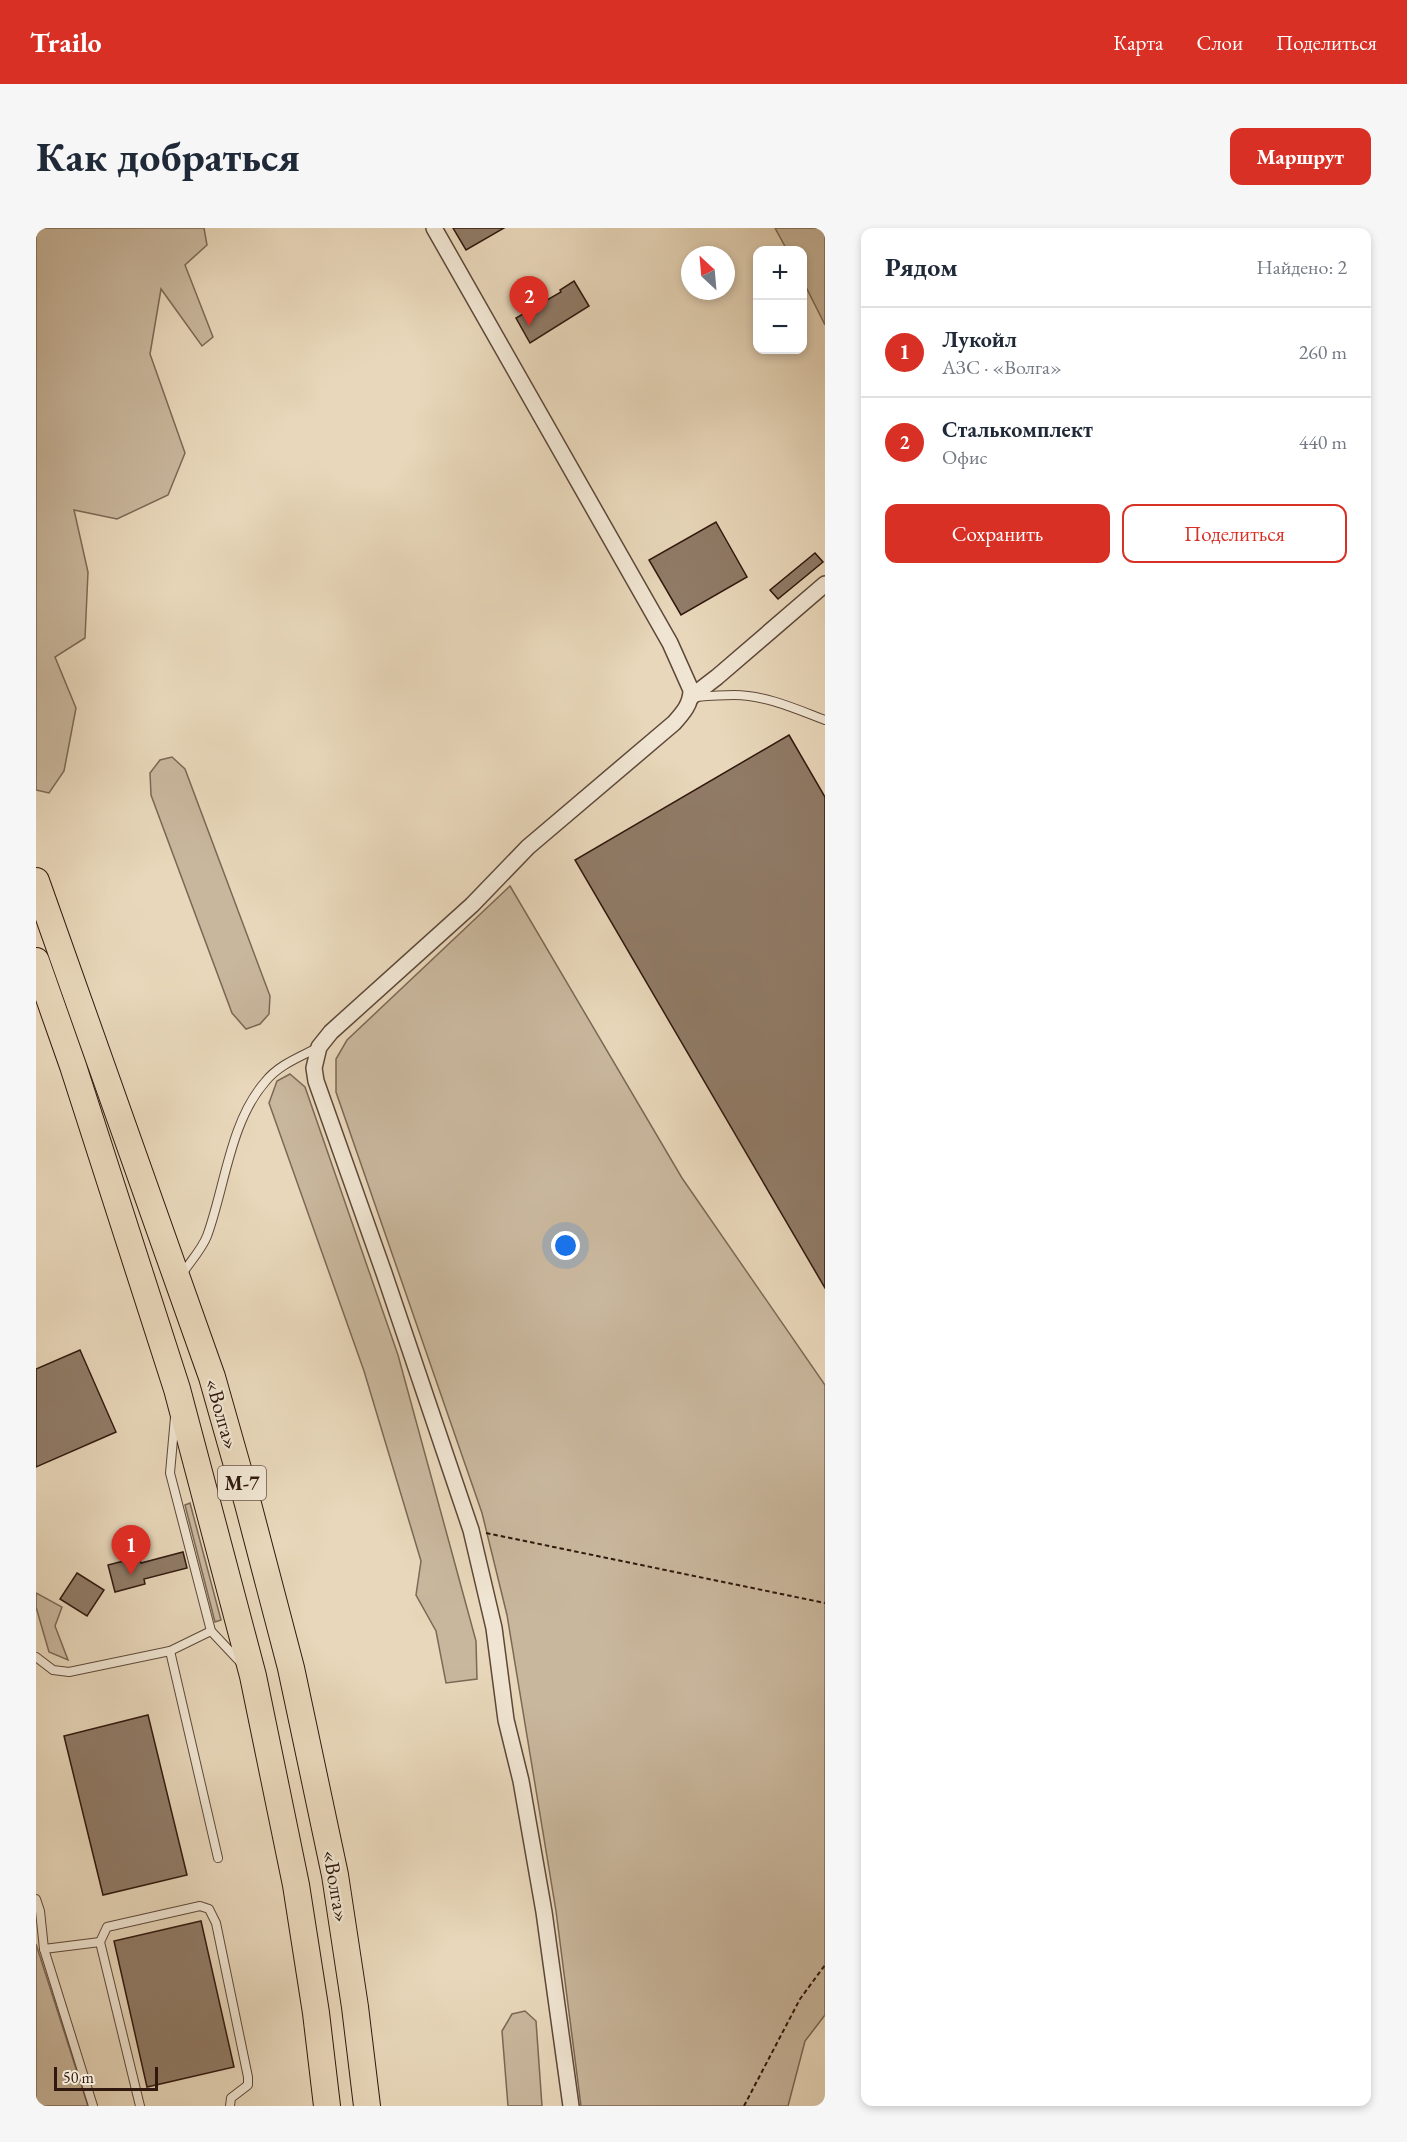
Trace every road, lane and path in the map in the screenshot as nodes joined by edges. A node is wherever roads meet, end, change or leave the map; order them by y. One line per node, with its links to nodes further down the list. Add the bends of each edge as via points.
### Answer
1 (434, 228): 3 (street, via 670,643)
2 (825, 584): 3 (street)
3 (691, 697): 4 (lane, via 755,697); 7 (street, via 674,723 528,847 472,905)
4 (825, 720)
5 (36, 881): 8 (highway, «Волга» / М-7)
6 (36, 961): 9 (highway, «Волга» / М-7)
7 (319, 1047): 8 (lane, via 286,1064 265,1081 254,1097 235,1140 207,1238); 10 (street, via 314,1068 321,1101)
8 (178, 1280): 25 (highway, «Волга» / М-7, via 215,1388 291,1668 335,1875)
9 (177, 1389): 12 (lane, via 170,1473); 15 (highway, «Волга» / М-7)
10 (471, 1530): 11 (path); 26 (street, via 494,1628 506,1720 544,1912)
11 (825, 1603)
12 (211, 1631): 13 (lane); 15 (lane)
13 (170, 1651): 14 (lane, via 69,1672 53,1670); 16 (lane)
14 (36, 1657)
15 (253, 1676): 24 (highway, «Волга» / М-7, via 296,1885)
16 (218, 1858)
17 (36, 1899): 19 (lane)
18 (100, 1942): 19 (lane); 22 (lane); 23 (lane, via 107,1927 200,1906 209,1909 216,1923 248,2077 248,2085 231,2098)
19 (44, 1949): 21 (lane)
20 (825, 1965): 27 (path, via 800,1999)
21 (93, 2106)
22 (140, 2106)
23 (230, 2106)
24 (327, 2106)
25 (367, 2106)
26 (571, 2106)
27 (744, 2106)

